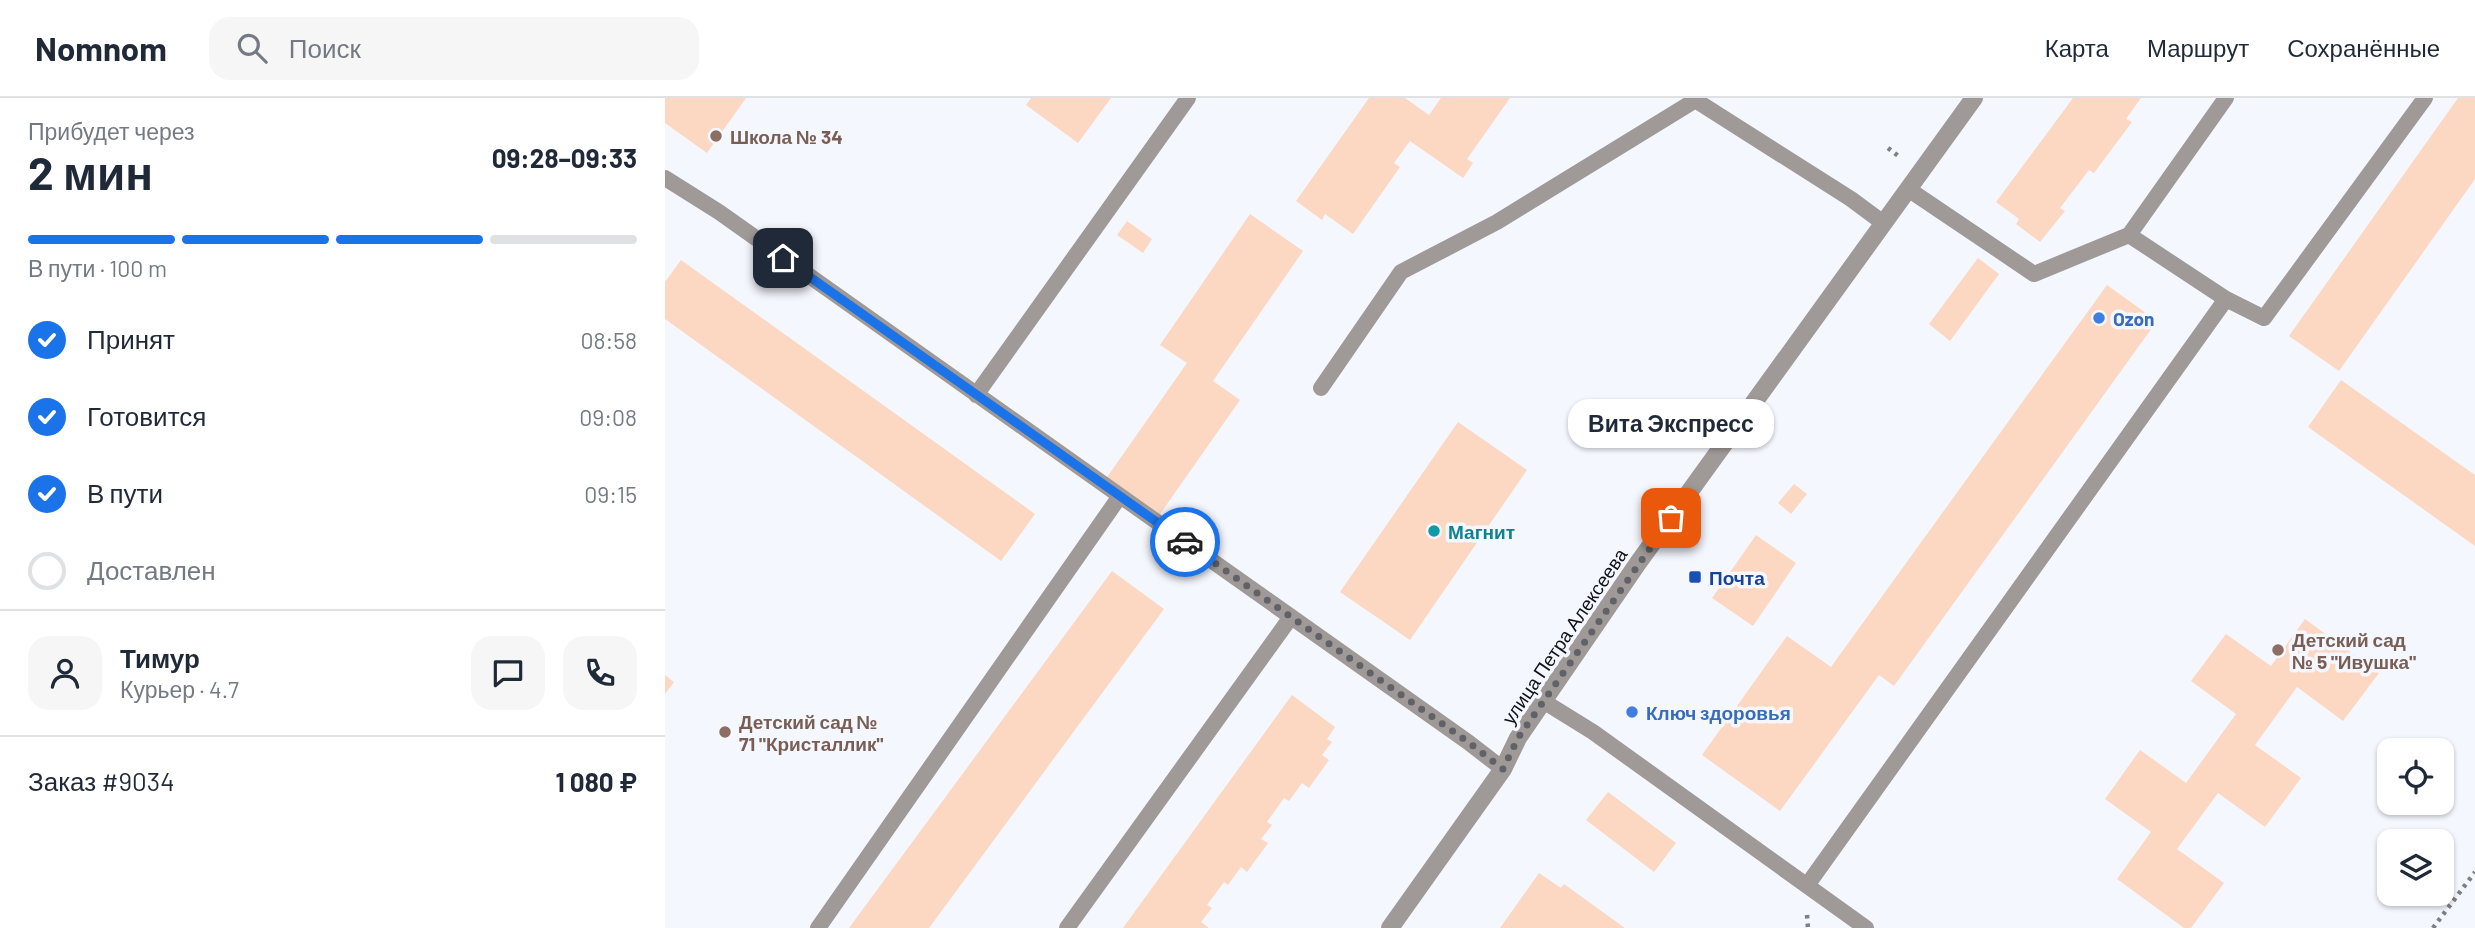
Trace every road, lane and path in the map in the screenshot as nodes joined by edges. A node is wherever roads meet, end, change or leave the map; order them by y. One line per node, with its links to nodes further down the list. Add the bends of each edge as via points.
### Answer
1 (1188, 98): 12 (lane)
2 (1974, 98): 7 (street, улица Петра Алексеева)
3 (2226, 98): 9 (lane)
4 (2425, 98): 10 (lane, via 2264,318)
5 (1696, 99): 8 (lane); 11 (lane, via 1497,222 1401,272)
6 (665, 178): 12 (lane)
7 (1908, 189): 8 (street, улица Петра Алексеева); 9 (lane, via 2034,274)
8 (1882, 222): 15 (street, улица Петра Алексеева)
9 (2129, 235): 10 (lane)
10 (2226, 299): 18 (lane)
11 (1321, 388)
12 (977, 395): 13 (lane)
13 (1121, 496): 14 (lane); 19 (lane)
14 (1291, 617): 16 (lane); 20 (lane)
15 (1543, 701): 16 (street, улица Петра Алексеева); 18 (lane)
16 (1503, 769): 21 (street, улица Петра Алексеева)
17 (2475, 872): 23 (path)
18 (1808, 884): 22 (lane)
19 (818, 928)
20 (1067, 928)
21 (1390, 928)
22 (1866, 928)
23 (2433, 928)

